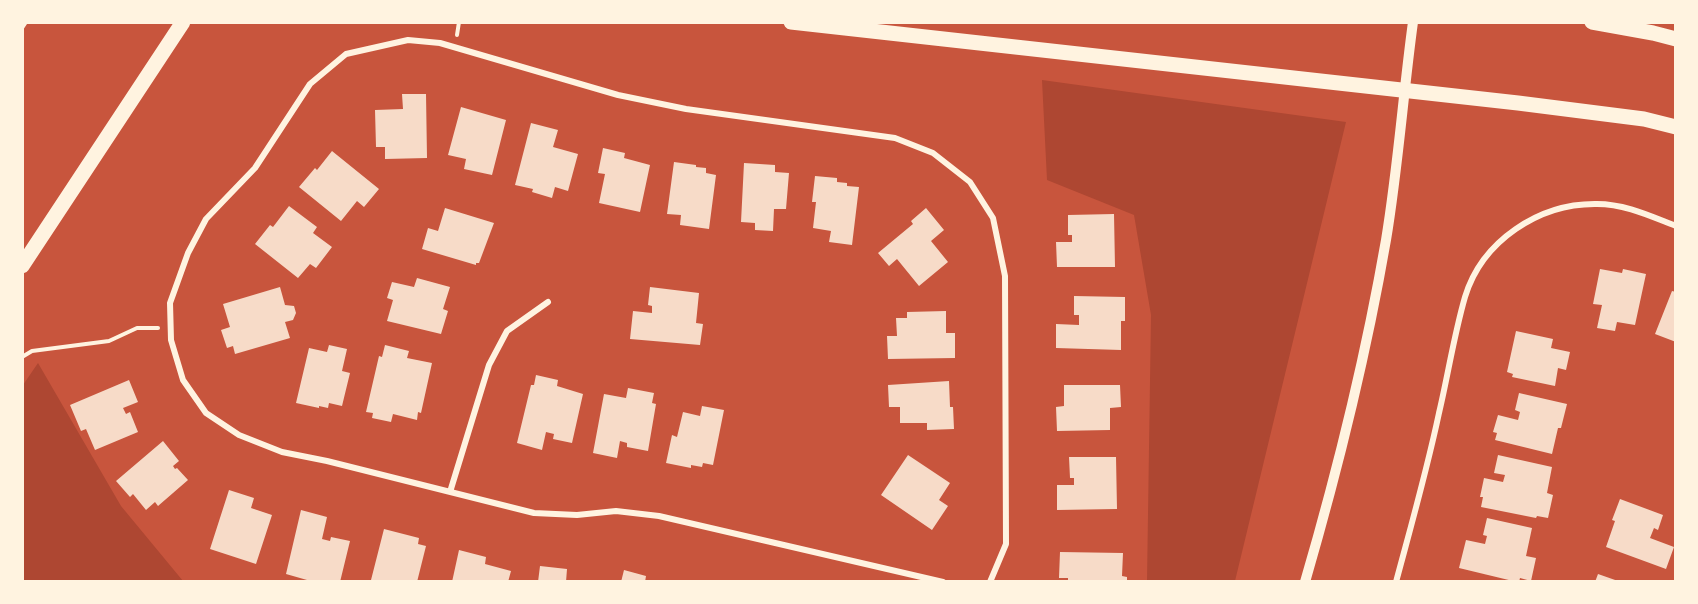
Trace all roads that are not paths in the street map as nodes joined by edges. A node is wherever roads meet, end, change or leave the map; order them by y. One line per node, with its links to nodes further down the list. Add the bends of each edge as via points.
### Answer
1 (183, 22): 9 (main road)
2 (791, 22): 6 (main road)
3 (1413, 22): 6 (street)
4 (1592, 22): 5 (main road)
5 (1676, 39)
6 (1404, 91): 7 (main road, via 1644,119); 14 (street, via 1386,238 1361,368)
7 (1676, 127)
8 (1676, 226): 15 (street, via 1627,207 1568,206 1540,214 1514,229 1492,249 1465,296 1431,450)
9 (22, 266)
10 (548, 302): 11 (street, via 507,331 489,365)
11 (450, 492): 12 (street, via 534,513 577,515 616,511 659,516); 13 (street, via 282,452 239,435 206,412 183,381 171,340 170,303 188,253 207,219 255,168 310,84 346,54 408,40 440,43 618,95 686,109 895,138 933,153 970,182 993,218 1005,276 1006,544)
12 (943, 582)
13 (990, 582)
14 (1305, 582)
15 (1396, 582)

